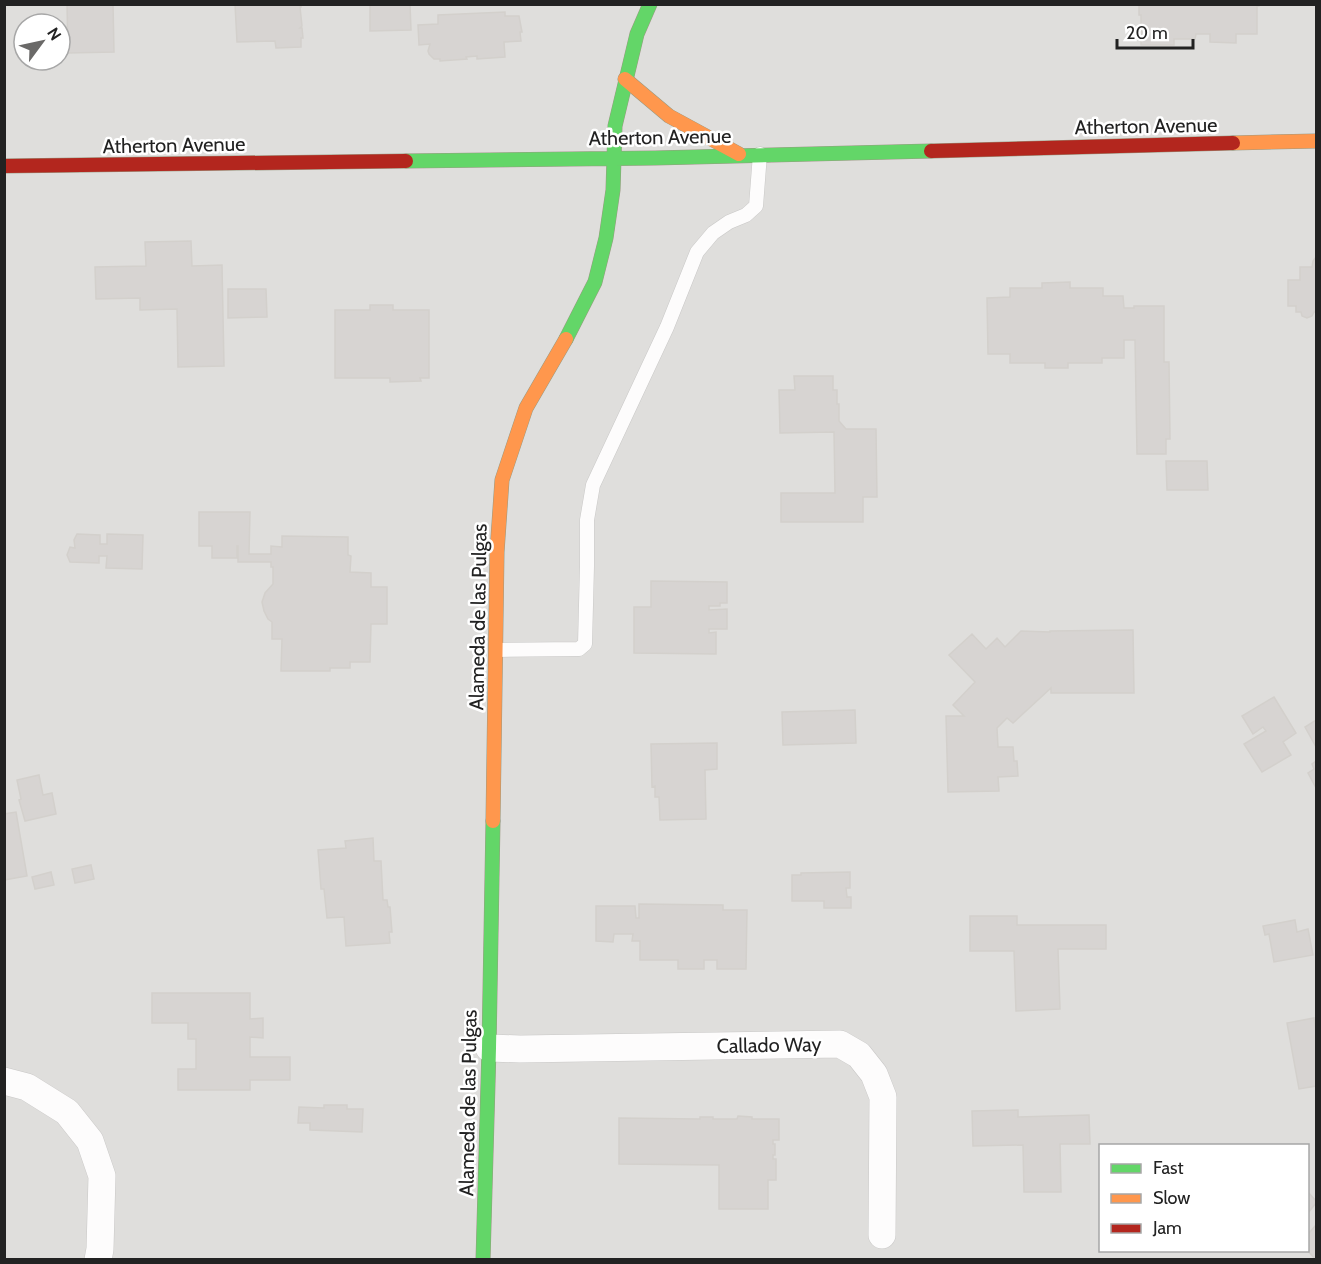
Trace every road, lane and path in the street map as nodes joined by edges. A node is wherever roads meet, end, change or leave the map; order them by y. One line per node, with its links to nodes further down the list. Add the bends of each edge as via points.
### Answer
1 (650, 4): 2 (main road, Alameda de las Pulgas)
2 (625, 79): 4 (main road, via 669,116); 6 (main road, Alameda de las Pulgas)
3 (1317, 141): 5 (main road, Atherton Avenue)
4 (740, 154): 5 (main road, Atherton Avenue); 6 (main road, Atherton Avenue)
5 (760, 154): 8 (lane, via 756,206 713,233 697,252 667,327 593,485 586,520 585,644 579,649)
6 (613, 157): 7 (main road, Atherton Avenue); 8 (main road, Alameda de las Pulgas, via 613,190 595,282 526,408 502,480)
7 (4, 166)
8 (496, 650): 9 (main road, Alameda de las Pulgas)
9 (489, 1048): 11 (street, Callado Way, via 840,1044 859,1055 874,1074 883,1097); 13 (main road, Alameda de las Pulgas)
10 (4, 1081): 12 (street, via 27,1087 67,1112 90,1141 102,1176)
11 (882, 1234)
12 (99, 1260)
13 (483, 1260)

